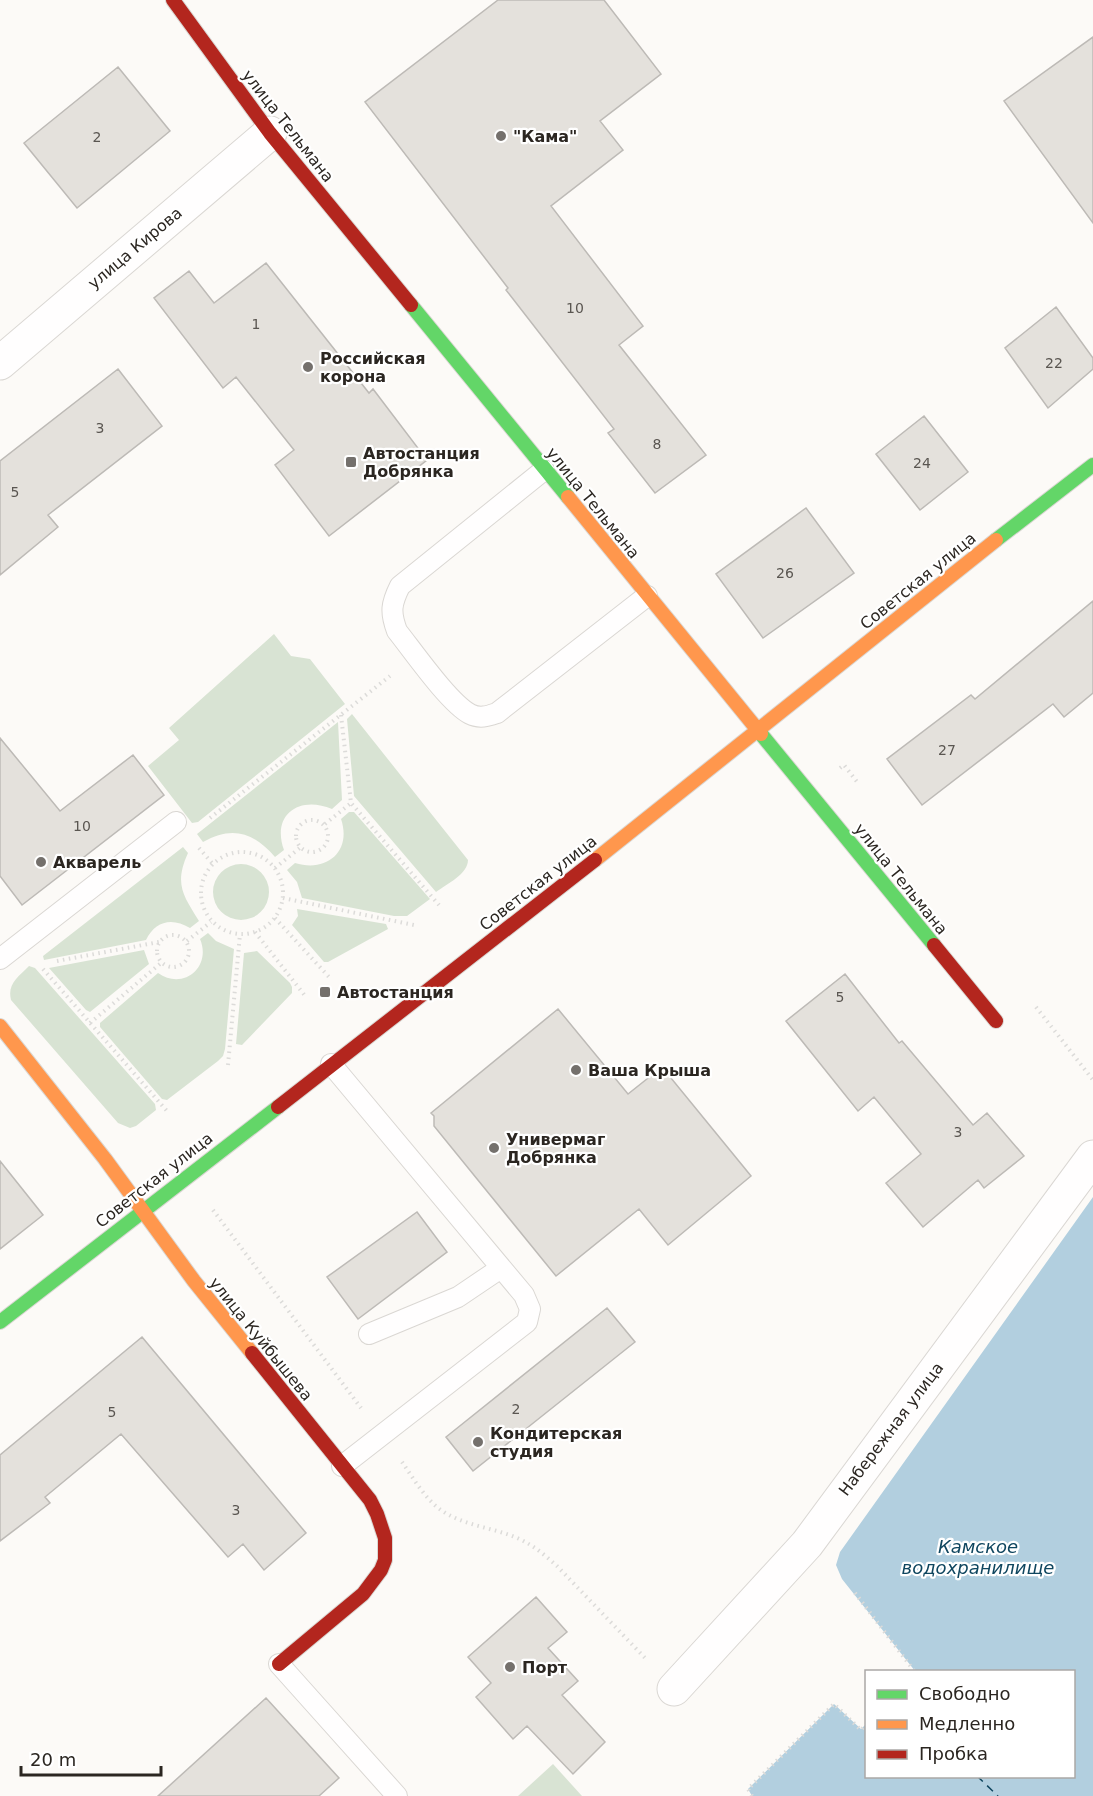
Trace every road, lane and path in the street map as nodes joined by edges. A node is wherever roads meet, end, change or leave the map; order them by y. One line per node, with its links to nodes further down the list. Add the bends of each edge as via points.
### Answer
1 (173, 0): 2 (street, улица Тельмана)
2 (270, 133): 3 (street, улица Кирова); 5 (street, улица Тельмана)
3 (0, 363)
4 (1093, 465): 9 (street, Советская улица)
5 (544, 470): 6 (street, улица Тельмана); 7 (lane, via 400,585 392,602 392,618)
6 (647, 596): 7 (lane, via 497,713 485,717 472,715 458,706); 9 (street, улица Тельмана)
7 (416, 655): 8 (path)
8 (341, 714): 10 (path); 11 (path)
9 (758, 731): 31 (street, улица Тельмана); 34 (street, Советская улица)
10 (351, 803): 13 (path); 17 (path)
11 (206, 821)
12 (177, 822): 25 (lane)
13 (325, 824): 14 (path, via 329,836 325,846 311,852); 14 (path, via 313,819 298,826 296,837)
14 (301, 848): 15 (path)
15 (275, 868): 16 (path); 19 (path, via 262,856 241,851 221,856 212,863 200,892)
16 (283, 898): 18 (path); 20 (path)
17 (439, 906)
18 (275, 918): 21 (path); 29 (path)
19 (211, 922): 22 (path, via 232,934); 23 (path)
20 (414, 925)
21 (255, 932): 22 (path); 30 (path)
22 (240, 934): 35 (path)
23 (187, 941): 24 (path, via 173,934); 27 (path, via 190,951 186,962 172,968)
24 (159, 942): 27 (path, via 157,953); 28 (path)
25 (21, 943): 26 (lane); 28 (path)
26 (0, 959)
27 (161, 963): 32 (path)
28 (39, 964): 32 (path)
29 (329, 977)
30 (306, 997)
31 (996, 1021)
32 (90, 1023): 36 (path)
33 (0, 1026): 39 (street, улица Куйбышева)
34 (331, 1064): 39 (street, Советская улица); 40 (lane)
35 (228, 1065)
36 (167, 1111)
37 (1093, 1157): 48 (street, Набережная улица, via 807,1544)
38 (212, 1209): 43 (path)
39 (142, 1210): 41 (street, Советская улица); 44 (street, улица Куйбышева)
40 (501, 1268): 42 (lane, via 458,1296); 43 (lane, via 524,1295 530,1309 527,1322)
41 (0, 1322)
42 (369, 1334)
43 (381, 1435): 44 (lane); 48 (path, via 432,1503 455,1518 526,1542 542,1553)
44 (342, 1466): 46 (street, улица Куйбышева, via 370,1500 381,1521 388,1552 384,1566 363,1594)
45 (855, 1593): 47 (path)
46 (279, 1664): 50 (lane)
47 (914, 1670)
48 (674, 1689)
49 (865, 1726): 51 (path, via 861,1730 834,1704 748,1789)
50 (397, 1796)
51 (752, 1796)

